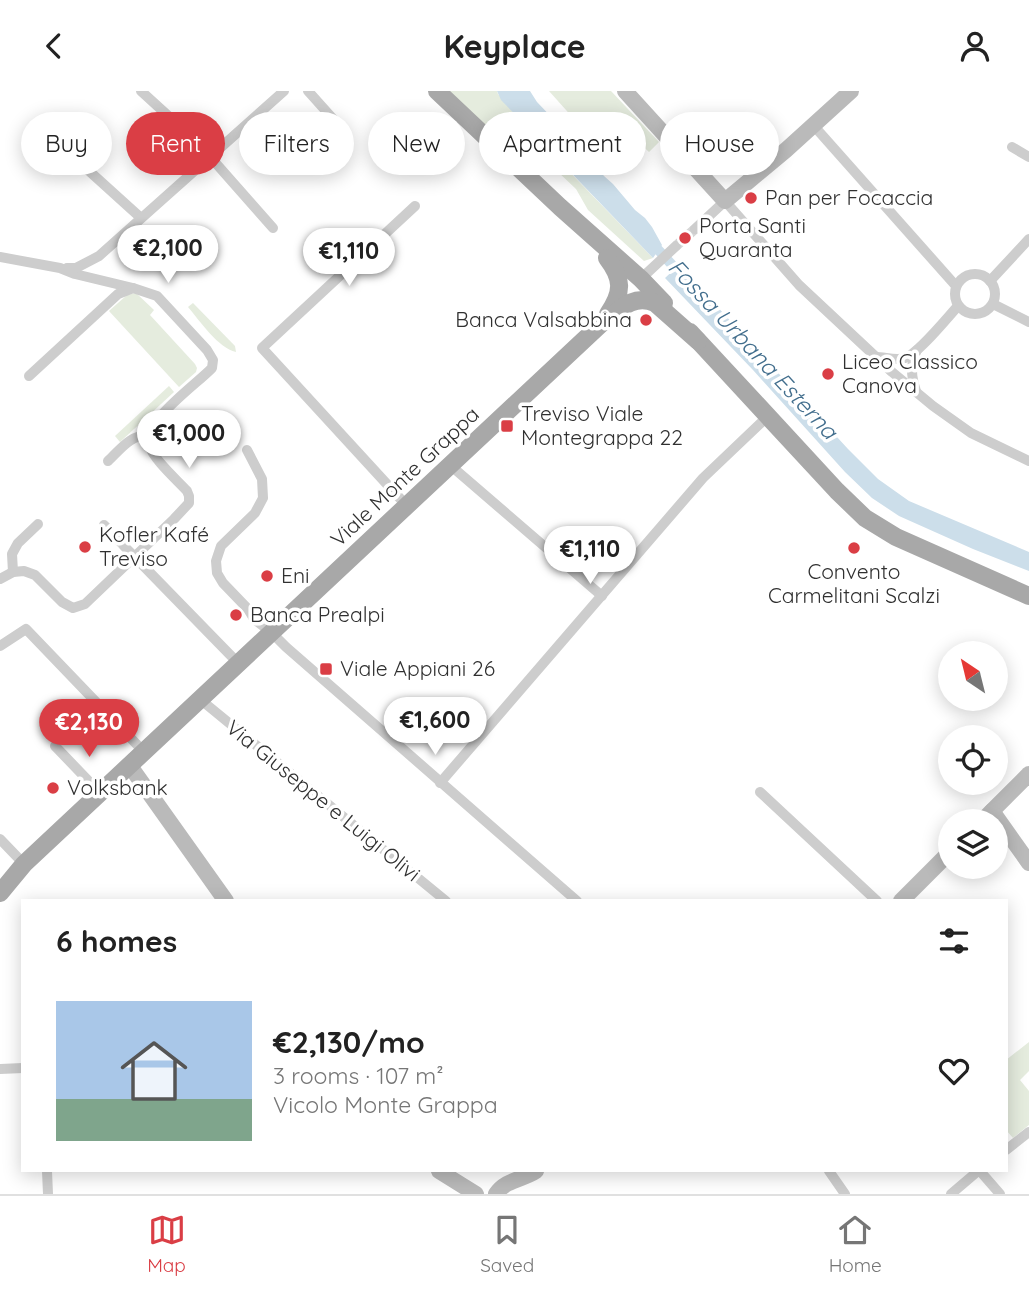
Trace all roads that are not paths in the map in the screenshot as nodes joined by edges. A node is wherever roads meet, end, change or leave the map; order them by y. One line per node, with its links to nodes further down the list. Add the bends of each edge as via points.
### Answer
1 (141, 91): 7 (street)
2 (284, 91): 10 (street)
3 (308, 91): 8 (street)
4 (437, 91): 21 (main road)
5 (625, 91): 16 (street)
6 (851, 91): 9 (street)
7 (166, 112)
8 (327, 112)
9 (814, 126): 16 (street); 29 (street)
10 (225, 143)
11 (1012, 147): 12 (street)
12 (1029, 157)
13 (225, 173): 19 (street)
14 (95, 175): 18 (street)
15 (189, 175): 18 (street)
16 (725, 201): 20 (street); 38 (street, via 799,285)
17 (415, 206): 47 (street, via 262,348)
18 (141, 219): 25 (street, via 99,255 76,268)
19 (273, 228)
20 (695, 229)
21 (591, 235): 26 (main road); 35 (main road, Viale Monte Grappa, via 619,277 617,298)
22 (1029, 239): 28 (street)
23 (676, 246): 26 (street)
24 (0, 257): 25 (street)
25 (60, 268): 27 (street)
26 (644, 276): 36 (main road)
27 (100, 279): 30 (street); 32 (street, via 108,298)
28 (990, 281): 29 (street, via 972,274); 31 (street, via 995,292)
29 (956, 286): 33 (street)
30 (133, 288): 32 (street); 42 (street, via 157,296 213,360 212,368 155,421)
31 (993, 304): 33 (street, via 976,315); 34 (street)
32 (106, 305): 39 (street)
33 (958, 306): 37 (street)
34 (1029, 322)
35 (602, 323): 36 (main road, Viale Monte Grappa, via 629,302 649,300); 46 (main road, Viale Monte Grappa)
36 (698, 341): 41 (main road)
37 (916, 350): 38 (street, via 905,358); 40 (street, via 912,378)
38 (876, 357): 40 (street)
39 (29, 376)
40 (917, 392): 45 (street, via 971,433)
41 (768, 416): 53 (street, via 703,478); 54 (main road, via 865,517 896,537)
42 (148, 435): 44 (street, via 132,438); 50 (street, via 153,453 187,491 189,503)
43 (247, 450): 55 (street, via 262,479 263,498 255,513 221,545 216,566 254,619)
44 (108, 461)
45 (1029, 461)
46 (450, 465): 47 (main road, Viale Monte Grappa); 53 (street)
47 (407, 506): 55 (main road, Viale Monte Grappa)
48 (38, 524): 51 (street, via 12,554)
49 (124, 546): 50 (street)
50 (135, 556): 51 (street, via 85,604 73,608 35,575); 57 (street)
51 (13, 572): 52 (street)
52 (0, 579)
53 (602, 596): 63 (street)
54 (1029, 596)
55 (272, 632): 57 (main road, Viale Monte Grappa); 63 (street)
56 (0, 646): 60 (street, via 26,629)
57 (239, 664): 58 (main road, Viale Monte Grappa)
58 (201, 700): 60 (main road, Viale Monte Grappa); 75 (street, Via Giuseppe e Luigi Olivi)
59 (55, 746): 65 (street)
60 (145, 753): 61 (main road, Viale Monte Grappa)
61 (130, 766): 65 (main road, Viale Monte Grappa); 74 (street)
62 (1029, 774): 66 (street)
63 (440, 783): 76 (street)
64 (760, 792): 77 (street)
65 (100, 794): 70 (main road, Viale Monte Grappa)
66 (994, 809)
67 (0, 839): 70 (street)
68 (1008, 840): 69 (street)
69 (1029, 863)
70 (24, 864): 72 (main road); 73 (main road)
71 (938, 864): 78 (street)
72 (0, 879)
73 (0, 893)
74 (225, 899)
75 (444, 899)
76 (575, 899)
77 (875, 899)
78 (903, 899)
79 (21, 1068): 80 (street)
80 (0, 1069)
81 (1029, 1132): 82 (street)
82 (1008, 1148)
83 (47, 1172): 89 (street)
84 (441, 1172): 90 (street)
85 (535, 1172): 91 (street, via 506,1183)
86 (830, 1172): 92 (street)
87 (978, 1172): 93 (street)
88 (980, 1172): 94 (street)
89 (48, 1194)
90 (476, 1194)
91 (496, 1194)
92 (845, 1194)
93 (951, 1194)
94 (1000, 1194)

